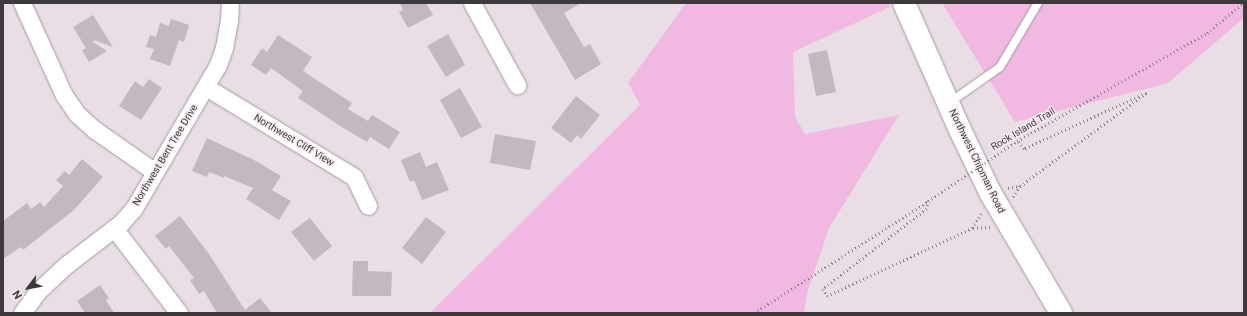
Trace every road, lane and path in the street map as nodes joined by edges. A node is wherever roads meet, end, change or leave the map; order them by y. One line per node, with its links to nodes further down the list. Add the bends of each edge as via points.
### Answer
1 (22, 3): 11 (street, via 64,95 77,114 94,130)
2 (230, 3): 8 (street, Northwest Bent Tree Drive, via 224,48)
3 (472, 3): 7 (street)
4 (904, 3): 9 (main road, Northwest Chipman Road)
5 (1038, 3): 9 (lane, via 1000,67)
6 (1243, 3): 10 (path, Rock Island Trail, via 1207,33)
7 (517, 86)
8 (206, 87): 11 (street, Northwest Bent Tree Drive); 16 (street, Northwest Cliff View, via 354,177)
9 (949, 103): 24 (main road, Northwest Chipman Road, via 991,194)
10 (1017, 141): 13 (path, via 1024,149 1146,93); 14 (path, Rock Island Trail, bridge)
11 (155, 172): 19 (street, Northwest Bent Tree Drive, via 134,208)
12 (1004, 186): 13 (path)
13 (1020, 186): 15 (path)
14 (928, 201): 20 (path, via 928,209 823,289 827,296); 23 (path, Rock Island Trail)
15 (1011, 203)
16 (368, 206)
17 (984, 209): 20 (path)
18 (994, 226): 20 (path)
19 (114, 228): 21 (street, Northwest Bent Tree Drive, via 66,265 37,292); 22 (street)
20 (972, 228)
21 (22, 313)
22 (179, 313)
23 (754, 313)
24 (1061, 313)

